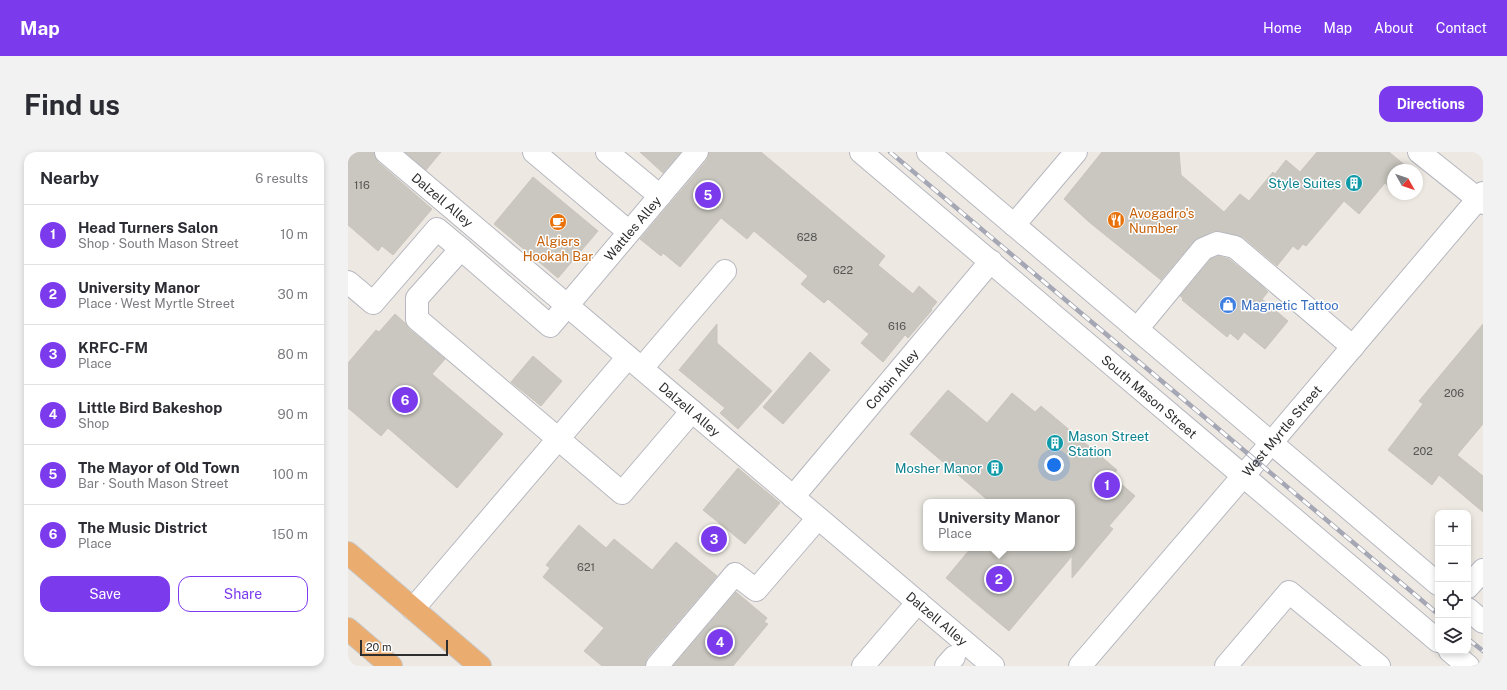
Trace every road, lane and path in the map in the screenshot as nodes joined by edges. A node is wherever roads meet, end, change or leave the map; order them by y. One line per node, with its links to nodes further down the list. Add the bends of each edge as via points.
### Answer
1 (386, 152): 17 (street, Dalzell Alley)
2 (534, 152): 12 (street)
3 (608, 152): 9 (street)
4 (697, 152): 9 (street, Wattles Alley)
5 (861, 152): 14 (street, South Mason Street)
6 (928, 152): 11 (street)
7 (1076, 152): 11 (street)
8 (1419, 152): 10 (street)
9 (660, 196): 12 (street, Wattles Alley)
10 (1481, 199): 19 (street, West Myrtle Street)
11 (1014, 225): 18 (street)
12 (629, 232): 17 (street, Wattles Alley)
13 (461, 249): 16 (street, via 437,229 373,303); 17 (street, Wattles Alley, via 550,326); 22 (street, via 417,298 417,319)
14 (991, 261): 24 (street, South Mason Street); 25 (street, Corbin Alley)
15 (725, 271): 20 (street)
16 (348, 282)
17 (568, 306): 20 (street, Dalzell Alley)
18 (1137, 329): 19 (street, via 1203,249 1217,243 1235,247); 23 (street)
19 (1353, 347): 23 (street, West Myrtle Street)
20 (635, 363): 21 (street, Dalzell Alley); 22 (street)
21 (692, 411): 22 (street, via 622,493); 25 (street, Dalzell Alley)
22 (558, 438): 32 (street)
23 (1271, 443): 24 (street, West Myrtle Street); 29 (street)
24 (1244, 476): 36 (street, South Mason Street); 43 (street, West Myrtle Street)
25 (793, 497): 26 (street, Dalzell Alley)
26 (818, 518): 31 (street, Dalzell Alley); 40 (street, via 756,590 735,574)
27 (348, 553): 32 (highway)
28 (1483, 570): 30 (street)
29 (1436, 582)
30 (1471, 584)
31 (918, 602): 41 (street); 42 (street, Dalzell Alley)
32 (413, 609): 39 (highway)
33 (1471, 612): 34 (street)
34 (1483, 622)
35 (348, 629): 38 (highway)
36 (1435, 638)
37 (1454, 654): 46 (street)
38 (391, 666)
39 (480, 666)
40 (657, 666)
41 (863, 666)
42 (993, 666)
43 (1080, 666)
44 (1226, 666): 45 (street, via 1289,592)
45 (1379, 666)
46 (1468, 666)

